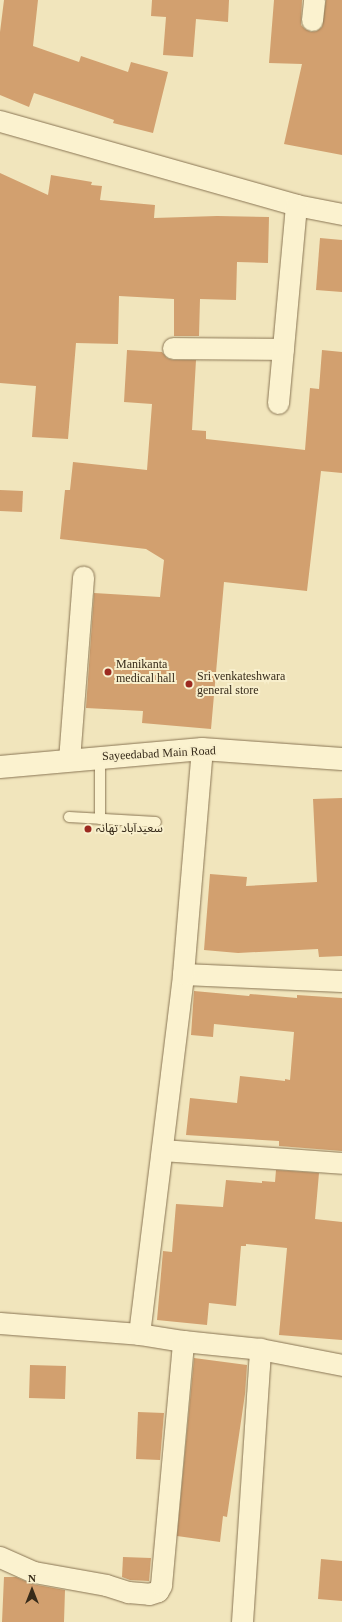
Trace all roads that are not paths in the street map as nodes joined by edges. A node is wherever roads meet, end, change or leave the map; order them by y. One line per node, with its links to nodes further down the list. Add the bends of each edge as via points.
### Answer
1 (314, 0): 2 (street)
2 (312, 20)
3 (0, 121): 4 (street)
4 (296, 205): 5 (street); 7 (street)
5 (342, 214)
6 (173, 348): 7 (street)
7 (283, 349): 8 (street)
8 (278, 403)
9 (82, 577): 13 (street)
10 (202, 749): 11 (main road, Sayeedabad Main Road); 12 (main road, Sayeedabad Main Road); 18 (street)
11 (100, 758): 13 (main road, Sayeedabad Main Road); 16 (lane)
12 (342, 759)
13 (69, 760): 14 (main road, Sayeedabad Main Road)
14 (0, 767)
15 (69, 817): 16 (lane)
16 (100, 819): 17 (lane)
17 (156, 822)
18 (183, 974): 19 (street); 20 (street)
19 (342, 981)
20 (162, 1150): 21 (street); 23 (street)
21 (342, 1163)
22 (0, 1323): 23 (street)
23 (139, 1334): 24 (street)
24 (183, 1342): 25 (street); 27 (street, via 161,1585 158,1591 149,1594 128,1592 106,1585 34,1572)
25 (260, 1349): 26 (street); 28 (street)
26 (342, 1365)
27 (0, 1557)
28 (242, 1622)

